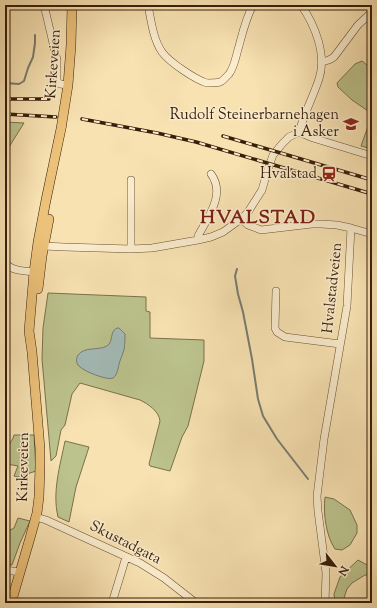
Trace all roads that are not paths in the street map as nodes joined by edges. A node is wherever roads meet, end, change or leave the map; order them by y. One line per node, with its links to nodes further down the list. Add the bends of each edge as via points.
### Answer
1 (44, 5): 8 (street, via 57,60 57,81)
2 (72, 5): 8 (main road, Kirkeveien)
3 (148, 5): 4 (street, via 156,41 162,52 190,74 214,83 221,82 234,64)
4 (253, 5)
5 (301, 5): 7 (street, via 314,28)
6 (372, 12): 7 (street, via 358,25 334,57)
7 (322, 62): 9 (street, via 319,78)
8 (68, 85): 17 (main road, Kirkeveien, via 46,200)
9 (298, 132): 10 (street); 13 (street, via 289,137 274,155 262,190)
10 (372, 156)
11 (211, 174): 16 (street, via 216,180 218,190 215,203)
12 (131, 180): 18 (street)
13 (241, 219): 14 (street, Hvalstadveien, via 261,230 312,224); 16 (street, via 223,232)
14 (351, 228): 15 (street); 22 (street, Hvalstadveien, via 347,306)
15 (372, 234)
16 (198, 240): 18 (street)
17 (43, 243): 18 (street, via 64,247); 20 (main road, Kirkeveien)
18 (131, 249)
19 (5, 263): 20 (street, via 13,269)
20 (37, 272): 23 (main road, Kirkeveien, via 32,352 40,466)
21 (276, 291): 22 (street, Hvalstadveien, via 277,332 285,337)
22 (340, 344): 30 (street, Hvalstadveien, via 317,496 326,573)
23 (36, 517): 24 (street, Skustadgata); 26 (main road, Kirkeveien)
24 (126, 557): 28 (street); 29 (street, Skustadgata, via 164,578)
25 (5, 570): 26 (street)
26 (20, 572): 27 (main road, Kirkeveien)
27 (11, 603)
28 (112, 603)
29 (196, 603)
30 (325, 603)

